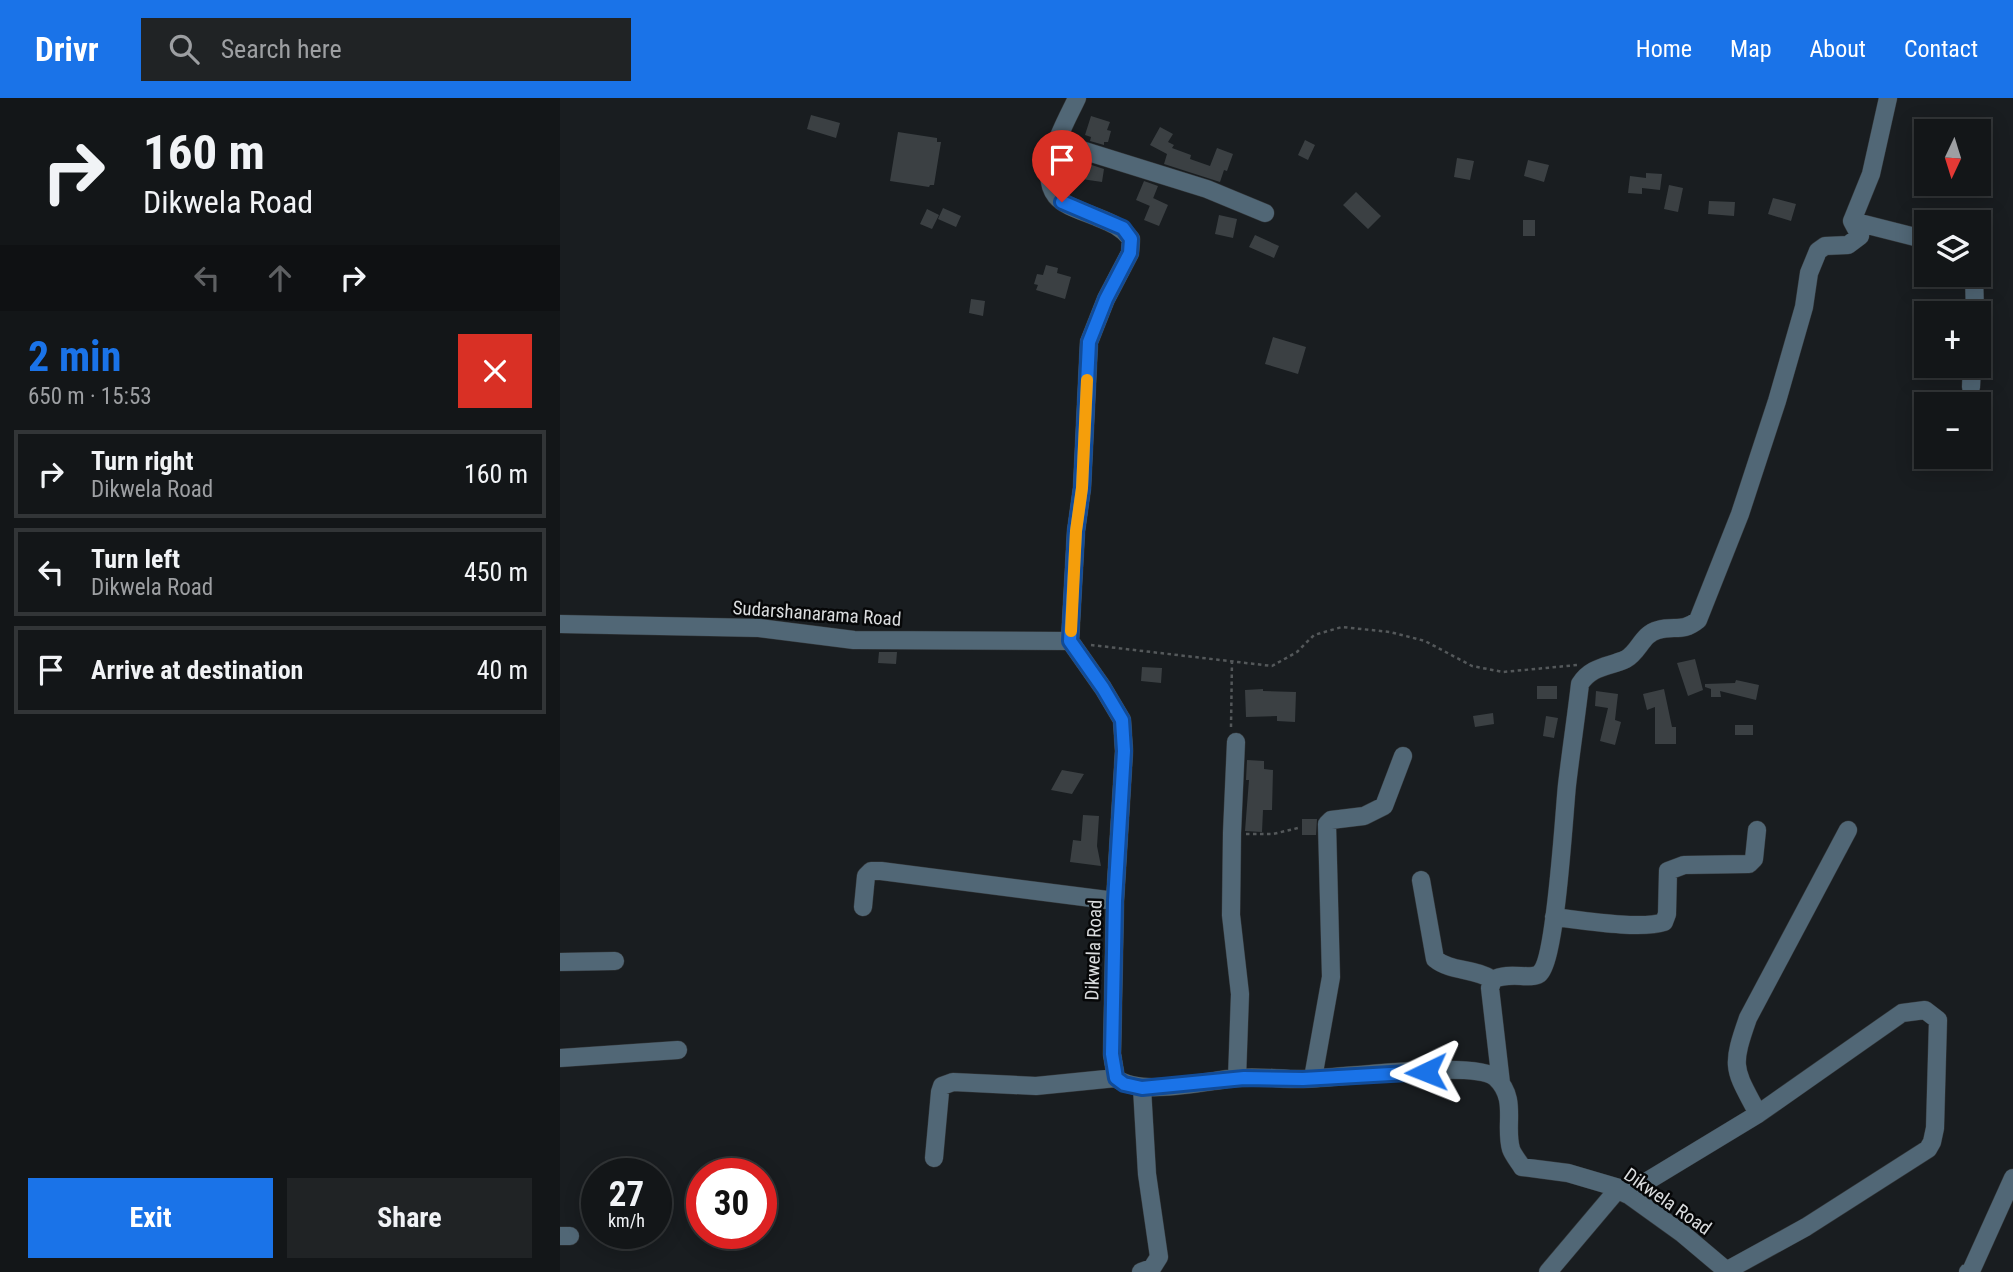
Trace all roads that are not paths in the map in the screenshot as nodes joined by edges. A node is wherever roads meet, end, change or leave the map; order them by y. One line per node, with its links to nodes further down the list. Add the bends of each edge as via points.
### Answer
1 (1077, 98): 3 (street)
2 (1888, 98): 5 (street, via 1871,174)
3 (1056, 142): 4 (street, via 1207,189); 10 (street, via 1049,173 1053,193 1062,202 1123,228 1131,239 1130,253 1089,342)
4 (1265, 213)
5 (1852, 221): 6 (street); 18 (street, via 1860,236 1818,251 1809,274 1777,401 1740,514 1698,620 1688,628 1657,630 1645,636 1629,657 1586,674 1580,684)
6 (1914, 237)
7 (1971, 378): 8 (street)
8 (1971, 387)
9 (560, 624): 10 (street, Sudarshanarama Road, via 759,628 854,640)
10 (1070, 641): 16 (street, Dikwela Road, via 1122,720)
11 (1236, 743): 25 (street, via 1231,915 1240,994)
12 (1403, 757): 26 (street, via 1384,806 1364,816 1327,824 1331,977)
13 (1848, 830): 29 (street, via 1748,1018 1737,1048 1737,1072)
14 (1757, 831): 18 (street, via 1754,859 1749,864 1684,865 1668,871 1667,914 1657,925)
15 (1421, 880): 21 (street, via 1434,959)
16 (1115, 901): 17 (street, via 881,871 866,876); 24 (street, Dikwela Road, via 1112,1054)
17 (863, 907)
18 (1554, 917): 21 (street, via 1541,973 1501,975)
19 (615, 961): 20 (street)
20 (560, 962)
21 (1493, 980): 27 (street, Dikwela Road, via 1491,1009)
22 (678, 1051): 23 (street)
23 (560, 1058)
24 (1116, 1078): 28 (street); 30 (street, via 1036,1086 953,1082 942,1086)
25 (1237, 1078): 26 (street); 28 (street)
26 (1313, 1078): 27 (street, via 1474,1070 1493,1075)
27 (1501, 1083): 32 (street, Dikwela Road, via 1510,1104 1511,1149 1522,1167 1568,1173)
28 (1142, 1088): 34 (street, via 1147,1174 1159,1257 1152,1268)
29 (1758, 1114): 32 (street); 33 (street, via 1902,1013 1925,1010 1938,1020 1935,1128 1928,1149)
30 (934, 1158)
31 (2013, 1178): 36 (street)
32 (1623, 1191): 33 (street, Dikwela Road); 35 (street)
33 (1727, 1271)
34 (1141, 1272)
35 (1548, 1272)
36 (1968, 1272)

